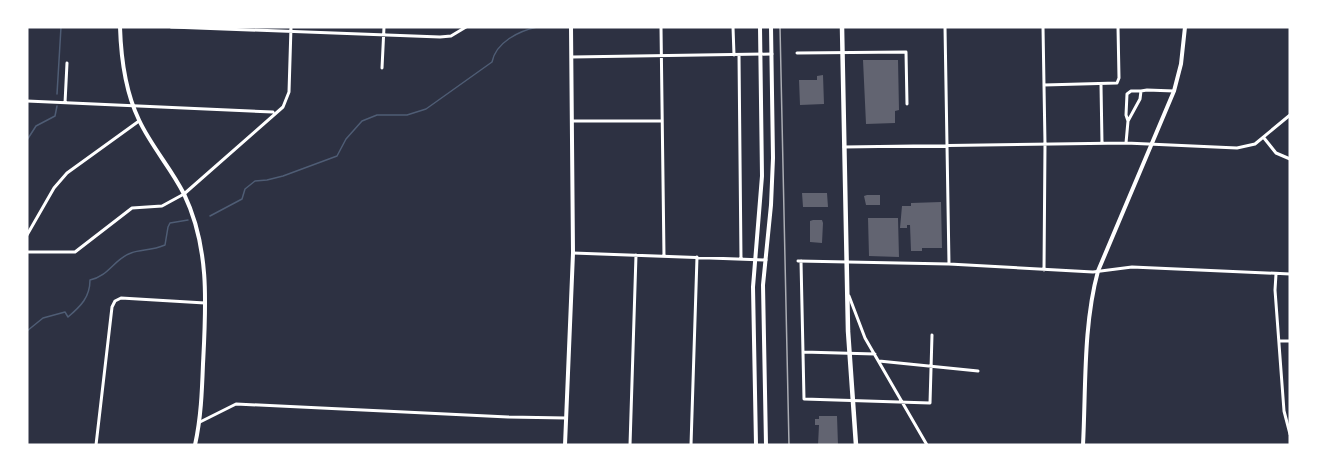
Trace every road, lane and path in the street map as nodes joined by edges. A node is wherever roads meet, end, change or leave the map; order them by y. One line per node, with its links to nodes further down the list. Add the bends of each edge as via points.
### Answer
1 (120, 27): 35 (street, via 126,84)
2 (171, 27): 15 (street)
3 (384, 27): 16 (street)
4 (466, 27): 16 (street, via 451,36)
5 (571, 27): 24 (street)
6 (660, 27): 23 (street)
7 (733, 27): 20 (street)
8 (760, 27): 22 (street)
9 (771, 27): 19 (street)
10 (842, 27): 17 (main road)
11 (945, 27): 51 (street)
12 (1043, 27): 27 (street)
13 (1118, 27): 28 (street, via 1118,83)
14 (1185, 27): 32 (street)
15 (291, 29): 16 (street); 37 (street, via 289,92 283,107)
16 (383, 35): 26 (street)
17 (843, 52): 18 (street); 36 (street, via 906,52); 50 (main road)
18 (797, 53)
19 (772, 54): 22 (street); 30 (street)
20 (734, 55): 21 (street); 23 (street)
21 (740, 55): 22 (street); 62 (street)
22 (760, 55): 29 (street)
23 (661, 56): 24 (street); 41 (street)
24 (572, 57): 40 (street)
25 (67, 63): 34 (street)
26 (382, 68)
27 (1044, 85): 28 (street); 49 (street)
28 (1101, 85): 46 (street)
29 (761, 87): 30 (street); 44 (street)
30 (772, 87): 43 (street)
31 (1141, 91): 32 (street); 42 (street); 42 (street, via 1127,94)
32 (1174, 91): 48 (street)
33 (27, 101): 34 (street)
34 (65, 103): 35 (street)
35 (133, 104): 37 (street); 39 (street)
36 (907, 104)
37 (275, 112): 55 (street)
38 (1290, 115): 45 (street)
39 (139, 121): 55 (street); 56 (street, via 67,173)
40 (573, 121): 41 (street); 58 (street)
41 (661, 121): 60 (street)
42 (1128, 121): 47 (street)
43 (773, 126): 44 (street); 54 (street)
44 (762, 127): 53 (street)
45 (1264, 138): 48 (street, via 1237,148); 52 (street, via 1276,153)
46 (1102, 143): 47 (street); 49 (street)
47 (1126, 143): 48 (street)
48 (1153, 143): 68 (street)
49 (1045, 144): 51 (street); 67 (street)
50 (844, 147): 51 (street); 65 (main road)
51 (947, 147): 66 (street)
52 (1290, 159)
53 (762, 166): 54 (street); 63 (street)
54 (773, 168): 64 (street)
55 (184, 194): 57 (street, via 162,206 132,208 75,252); 72 (street, via 201,244)
56 (27, 235)
57 (27, 252)
58 (573, 253): 59 (street); 86 (street)
59 (636, 255): 60 (street); 92 (street)
60 (664, 256): 61 (street)
61 (697, 257): 62 (street); 93 (street)
62 (741, 258): 63 (street)
63 (755, 259): 64 (street); 76 (street)
64 (766, 260): 77 (street)
65 (847, 263): 66 (street); 71 (main road); 78 (street, via 800,261)
66 (949, 264): 67 (street)
67 (1044, 270): 68 (street)
68 (1098, 271): 69 (street, via 1132,267); 98 (street, via 1089,319)
69 (1276, 274): 70 (street); 74 (street)
70 (1290, 274)
71 (847, 292): 79 (main road); 80 (street)
72 (206, 303): 87 (street); 89 (street, via 122,298 115,301)
73 (932, 334): 82 (street)
74 (1279, 341): 75 (street); 88 (street, via 1284,411)
75 (1290, 342)
76 (753, 344): 77 (street); 94 (street)
77 (764, 344): 95 (street)
78 (803, 352): 79 (street); 84 (street, via 804,399)
79 (850, 353): 80 (street); 84 (main road)
80 (875, 354): 81 (street)
81 (879, 361): 82 (street); 85 (street)
82 (932, 366): 83 (street); 85 (street, via 930,403)
83 (978, 371)
84 (853, 400): 85 (street); 96 (main road)
85 (903, 402): 97 (street)
86 (566, 418): 87 (street, via 236,404); 91 (street)
87 (200, 422): 90 (street)
88 (1290, 434)
89 (96, 445)
90 (195, 445)
91 (565, 445)
92 (630, 445)
93 (691, 445)
94 (756, 445)
95 (766, 445)
96 (856, 445)
97 (927, 445)
98 (1083, 445)

